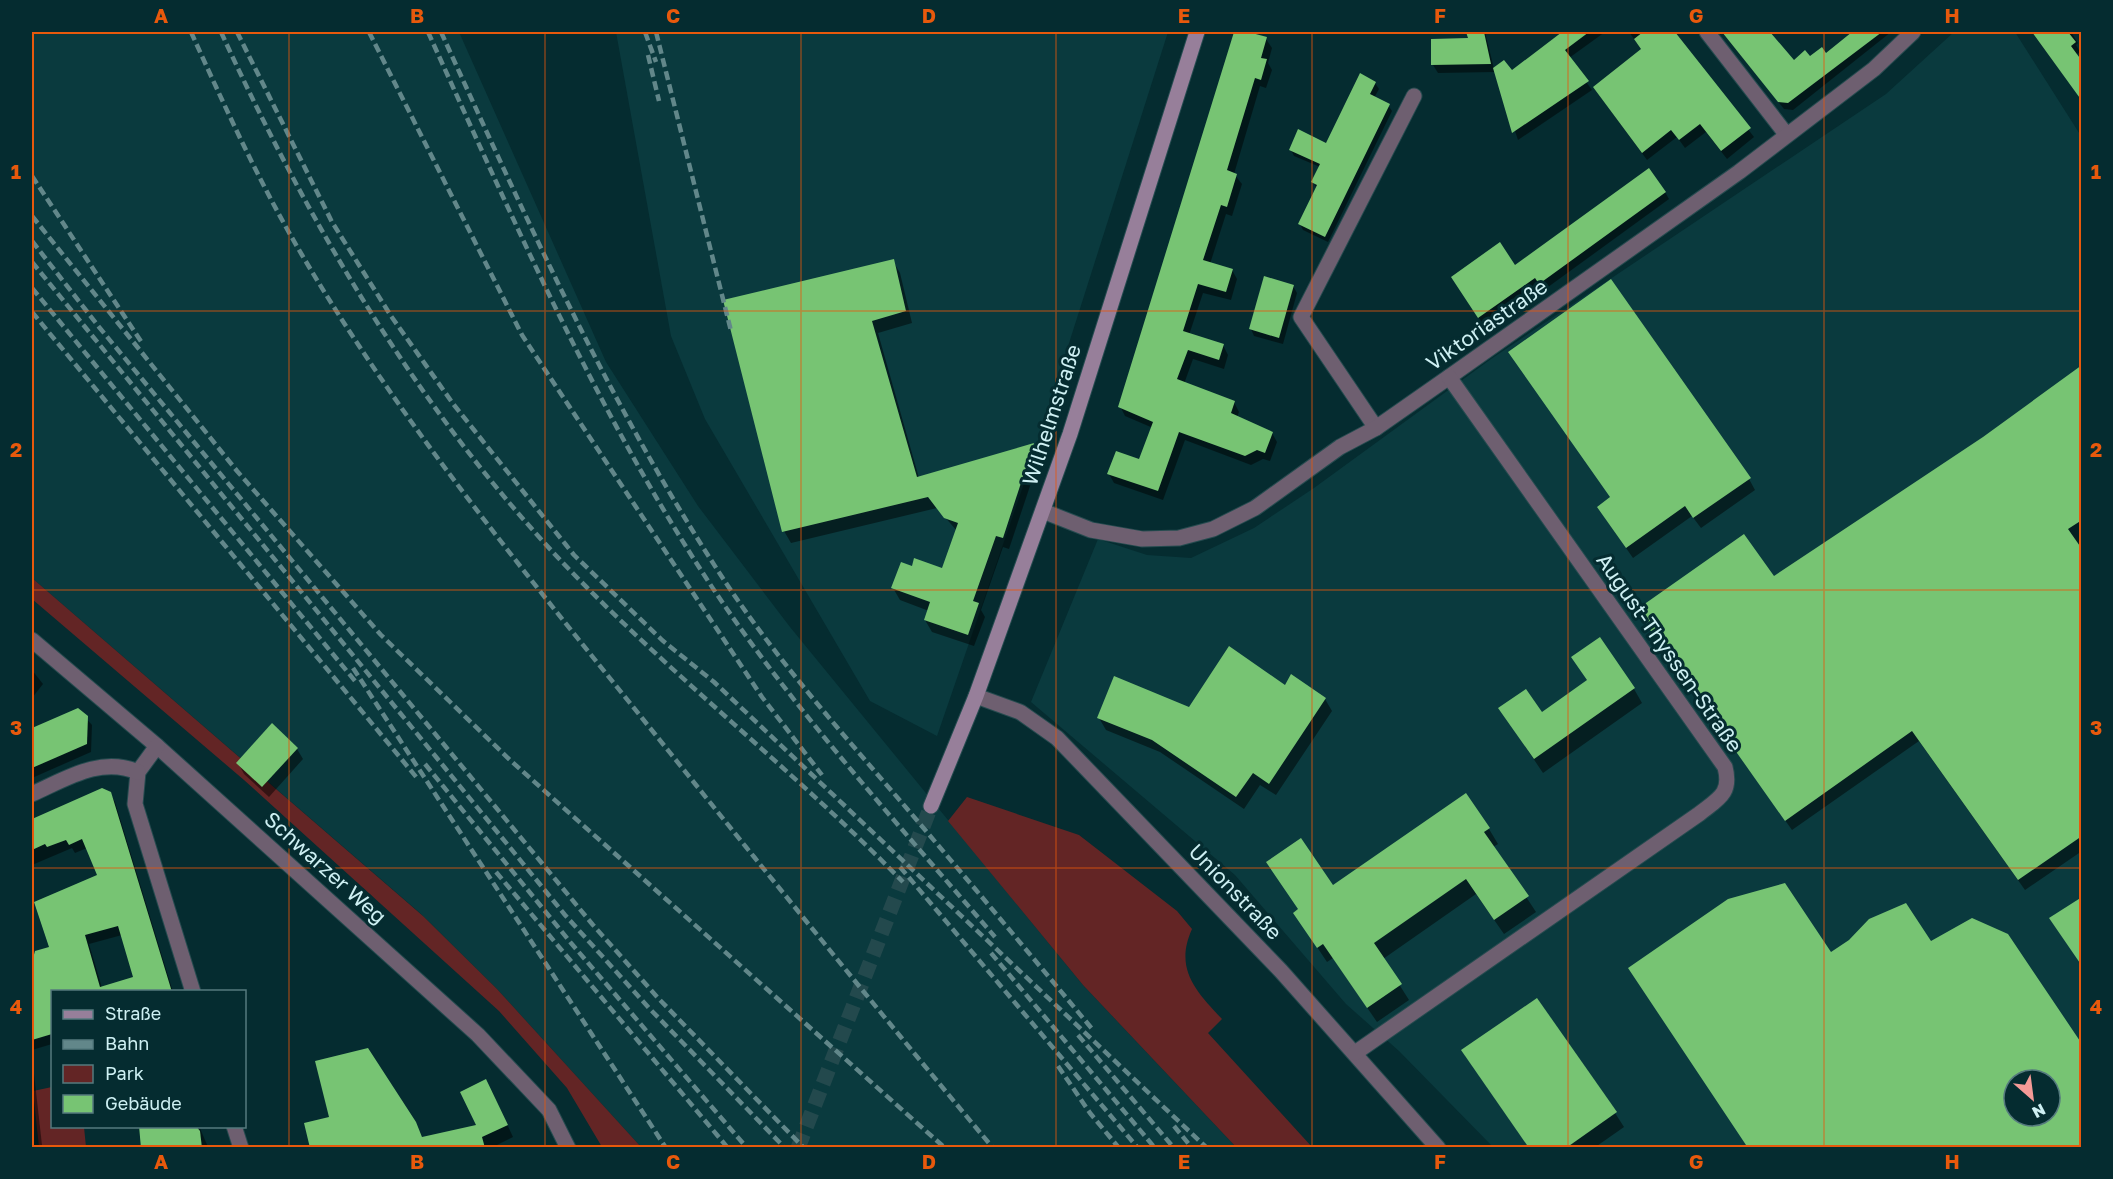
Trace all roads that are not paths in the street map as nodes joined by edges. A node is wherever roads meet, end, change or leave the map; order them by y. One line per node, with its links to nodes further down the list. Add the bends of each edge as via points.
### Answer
1 (1197, 32): 8 (main road, Wilhelmstraße)
2 (1707, 32): 5 (street)
3 (1913, 32): 5 (street, Viktoriastraße, via 1874,69)
4 (1414, 96): 7 (street, via 1301,317)
5 (1786, 134): 6 (street, Viktoriastraße, via 1739,172)
6 (1449, 377): 7 (street, Viktoriastraße); 16 (street, August-Thyssen-Straße, via 1725,767 1729,782 1723,795 1699,814)
7 (1376, 428): 8 (street, Viktoriastraße, via 1340,447 1255,508 1214,529 1142,540 1091,530)
8 (1043, 511): 10 (main road, Wilhelmstraße)
9 (32, 640): 11 (street, Schwarzer Weg)
10 (976, 696): 14 (main road, Wilhelmstraße); 16 (street, Unionstraße, via 1020,712 1057,738 1281,971)
11 (157, 746): 12 (street); 19 (street, Schwarzer Weg, via 497,1053 549,1110)
12 (138, 772): 13 (street, via 106,765); 15 (street, via 135,804)
13 (32, 794)
14 (931, 806)
15 (192, 990)
16 (1354, 1053): 20 (street, Unionstraße)
17 (235, 1128): 18 (street)
18 (241, 1148)
19 (568, 1148)
20 (1438, 1148)

